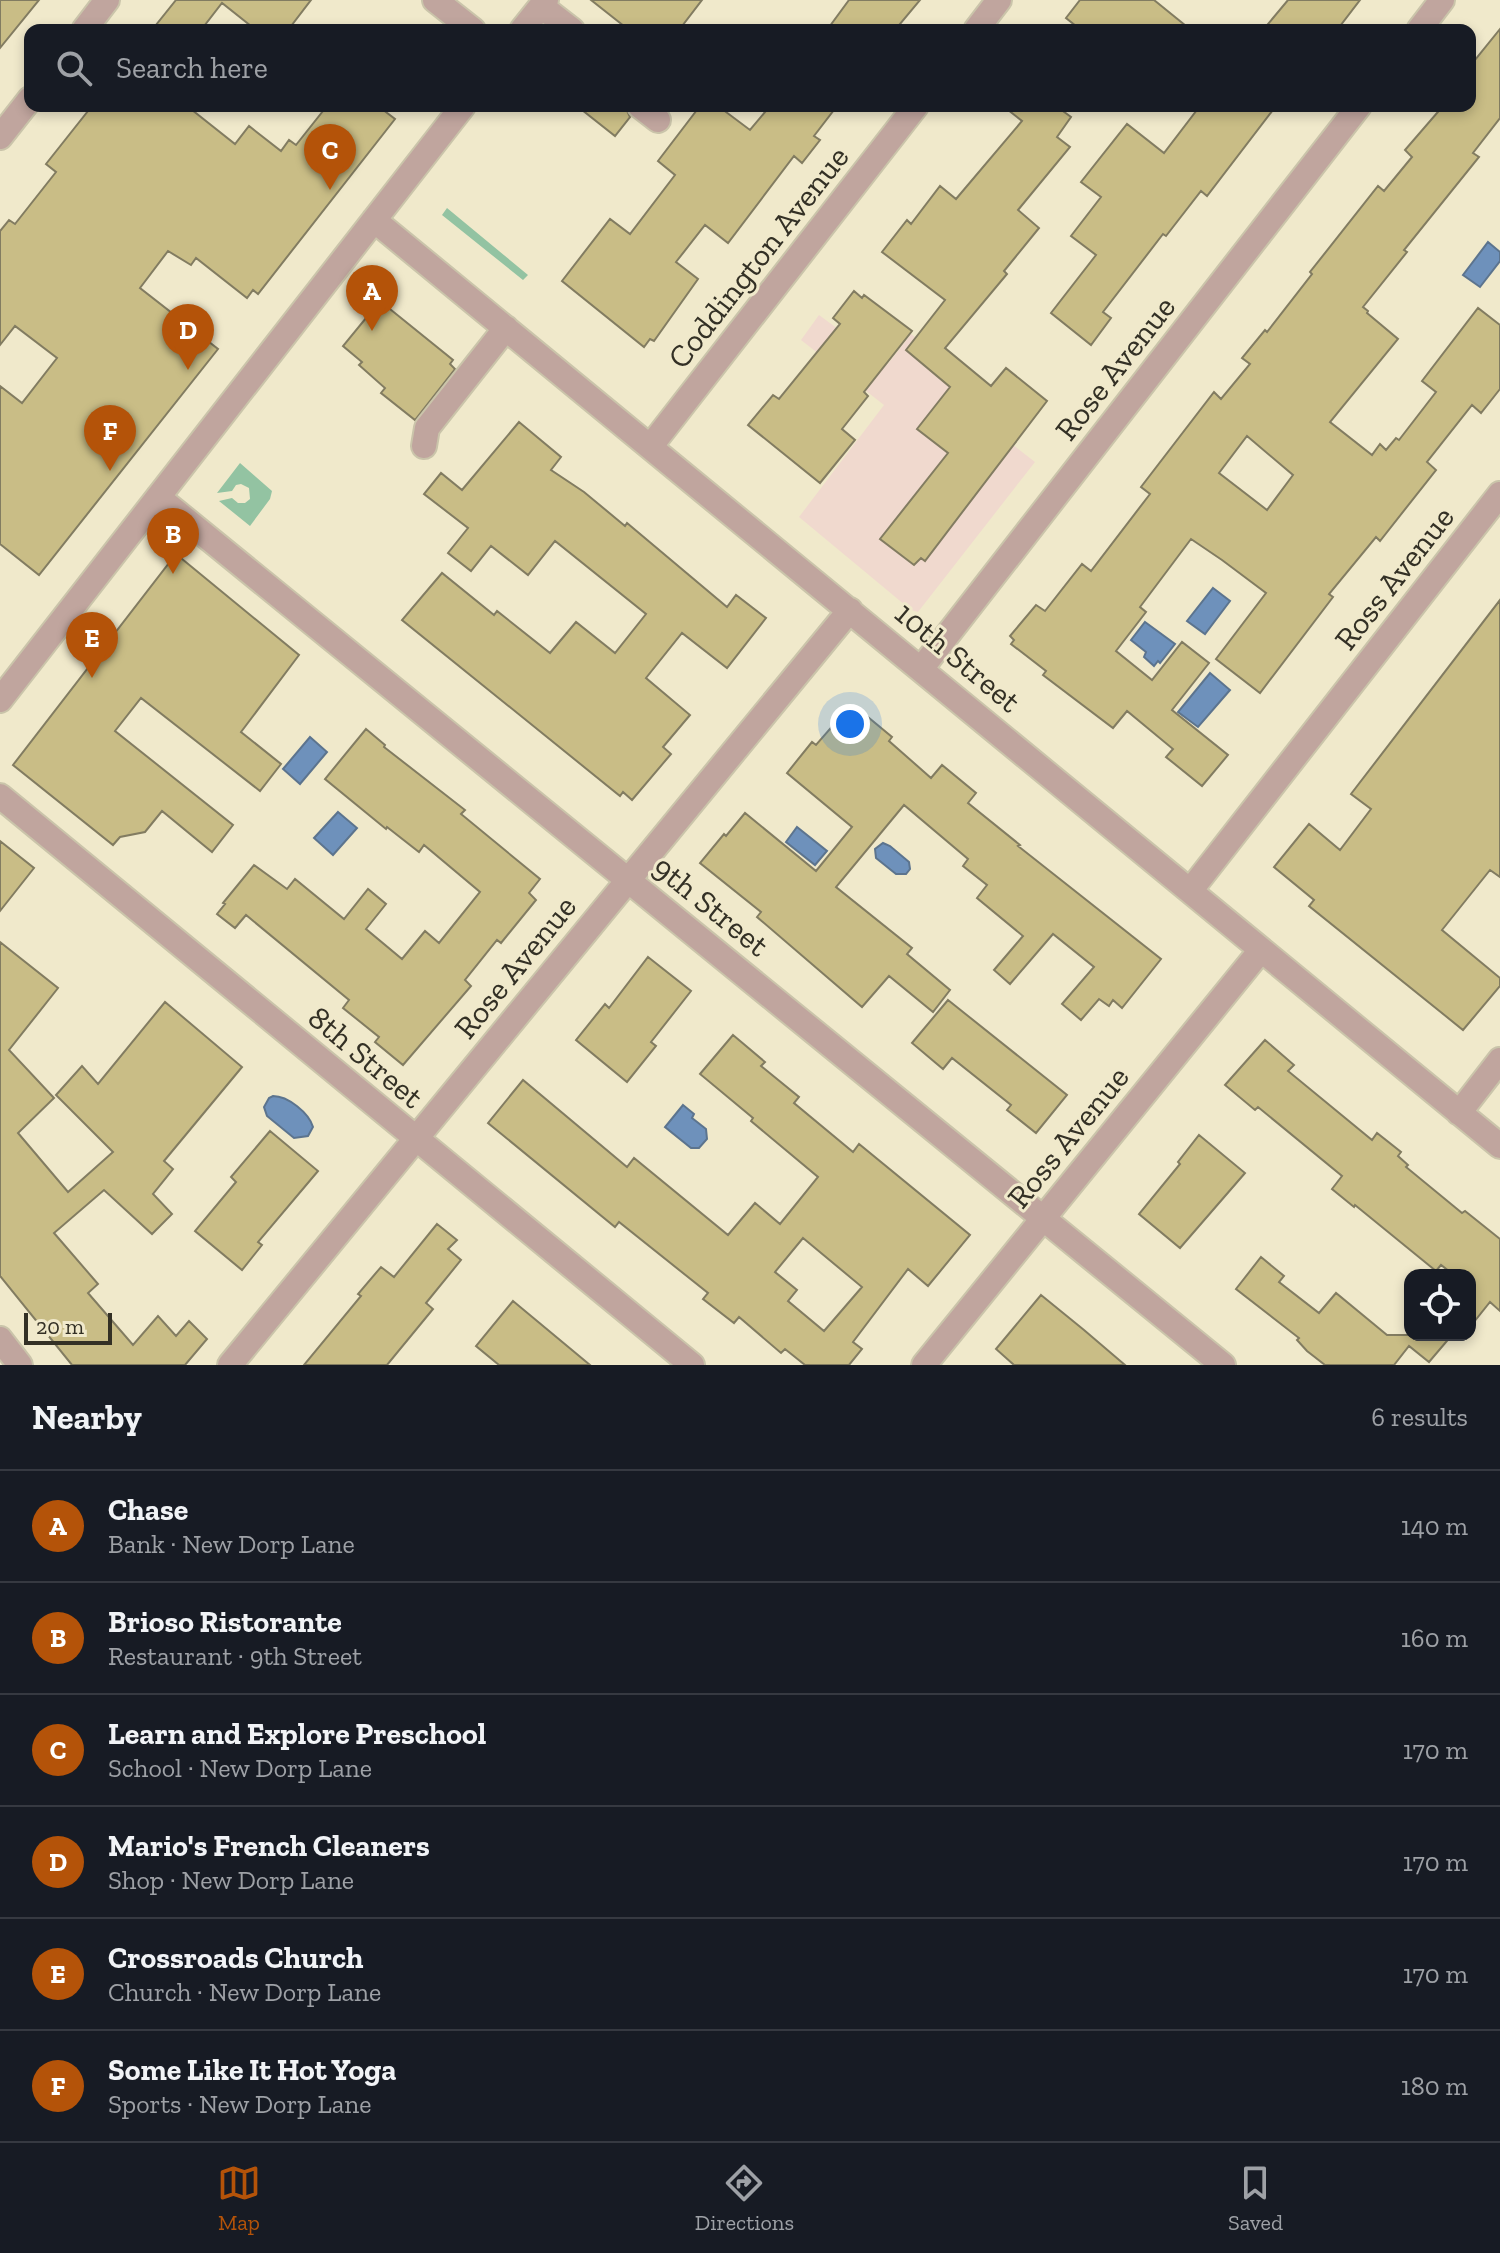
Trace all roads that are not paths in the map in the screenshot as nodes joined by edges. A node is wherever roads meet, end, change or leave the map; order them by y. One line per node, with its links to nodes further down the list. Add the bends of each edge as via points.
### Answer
1 (107, 0): 6 (street)
2 (435, 0): 7 (street)
3 (999, 0): 10 (street)
4 (1442, 0): 11 (street)
5 (543, 3): 8 (street); 9 (street)
6 (89, 24)
7 (465, 24)
8 (527, 24)
9 (566, 24)
10 (981, 24)
11 (1424, 24)
12 (24, 107): 16 (street)
13 (458, 112): 17 (street)
14 (911, 112): 20 (street, Coddington Avenue)
15 (1354, 112): 24 (street, Rose Avenue)
16 (0, 137)
17 (374, 220): 18 (street, 10th Street); 22 (street)
18 (506, 328): 19 (street, via 427,428); 20 (street, 10th Street)
19 (424, 446)
20 (650, 447): 23 (street, 10th Street)
21 (1500, 494): 28 (street, Ross Avenue)
22 (158, 497): 25 (street); 27 (street, 9th Street)
23 (850, 610): 24 (street, 10th Street); 27 (street, Rose Avenue)
24 (921, 669): 28 (street, 10th Street)
25 (0, 700)
26 (0, 796): 32 (street, 8th Street)
27 (628, 880): 32 (street, Rose Avenue); 34 (street, 9th Street)
28 (1190, 891): 29 (street, 10th Street)
29 (1261, 950): 31 (street, 10th Street); 34 (street, Ross Avenue)
30 (1500, 1060): 31 (street)
31 (1459, 1113): 33 (street, 10th Street)
32 (415, 1140): 37 (street, Rose Avenue); 38 (street, 8th Street)
33 (1500, 1146)
34 (1044, 1218): 39 (street, Ross Avenue); 40 (street, 9th Street)
35 (0, 1339): 36 (street)
36 (20, 1365)
37 (230, 1365)
38 (692, 1365)
39 (924, 1365)
40 (1223, 1365)

